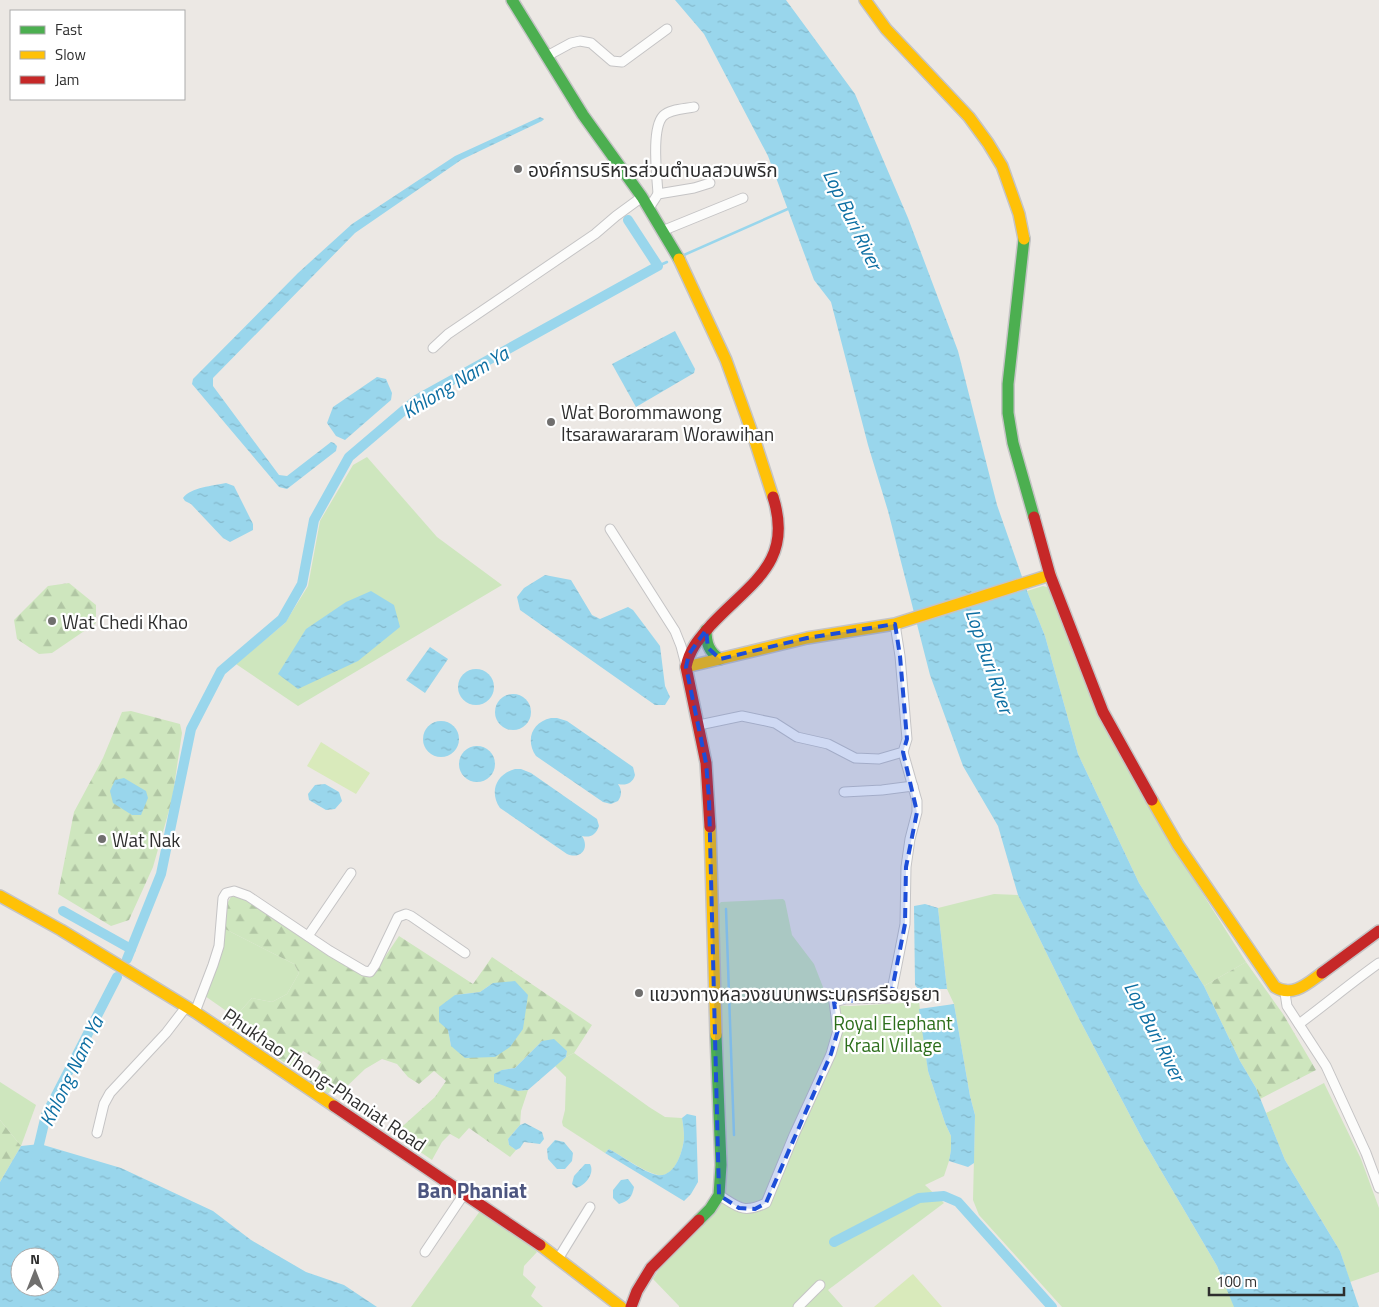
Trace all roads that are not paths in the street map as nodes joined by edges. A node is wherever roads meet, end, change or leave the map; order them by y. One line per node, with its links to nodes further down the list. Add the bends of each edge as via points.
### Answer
1 (512, 0): 4 (street)
2 (865, 0): 14 (street, via 886,29 969,117 1002,166 1012,191 1024,238 1008,384 1008,413 1013,443)
3 (667, 29): 4 (street, via 622,62 612,61 591,43 580,41)
4 (547, 56): 8 (street, via 583,115)
5 (694, 107): 7 (street, via 669,112 658,127)
6 (710, 183): 7 (street)
7 (658, 194): 10 (street)
8 (642, 197): 10 (street); 12 (street, via 595,234 448,334)
9 (744, 198): 11 (street)
10 (649, 208): 11 (street)
11 (662, 231): 16 (street, via 684,266 726,360 776,507 778,534 770,562 759,578)
12 (433, 348)
13 (610, 529): 18 (street, via 675,631)
14 (1050, 575): 15 (street); 29 (street, via 1104,712 1178,845 1275,987)
15 (898, 622): 17 (street, via 807,638); 20 (street, via 908,739)
16 (706, 630): 17 (street, via 708,648); 18 (street, via 689,654)
17 (720, 659): 18 (street)
18 (686, 667): 19 (street)
19 (699, 725): 20 (street, via 742,716 775,723 797,737 828,744 855,758 879,759); 35 (street, via 709,798 721,1165)
20 (903, 752): 21 (street)
21 (913, 786): 22 (street); 35 (street, via 917,812 906,867 905,924 890,998 834,1002 838,1030 831,1054 766,1203 754,1209 739,1208)
22 (844, 792)
23 (351, 872): 26 (street)
24 (0, 896): 30 (street, Phukhao Thong-Phaniat Road)
25 (1379, 931): 29 (street, via 1303,987)
26 (308, 936): 27 (street, via 370,972 398,917 406,914); 30 (street, via 248,896 226,893 219,946)
27 (465, 953)
28 (1379, 963): 31 (street)
29 (1285, 993): 31 (street, via 1287,1006)
30 (190, 1010): 32 (street, via 110,1093); 34 (street, Phukhao Thong-Phaniat Road)
31 (1299, 1024): 33 (street, via 1326,1066)
32 (97, 1134)
33 (1379, 1188)
34 (464, 1194): 37 (street); 38 (street, Phukhao Thong-Phaniat Road)
35 (719, 1195): 41 (street, via 710,1210 651,1268)
36 (590, 1207): 38 (street)
37 (425, 1252)
38 (558, 1259): 40 (street, Phukhao Thong-Phaniat Road)
39 (820, 1285): 42 (street)
40 (621, 1307)
41 (631, 1307)
42 (798, 1307)

